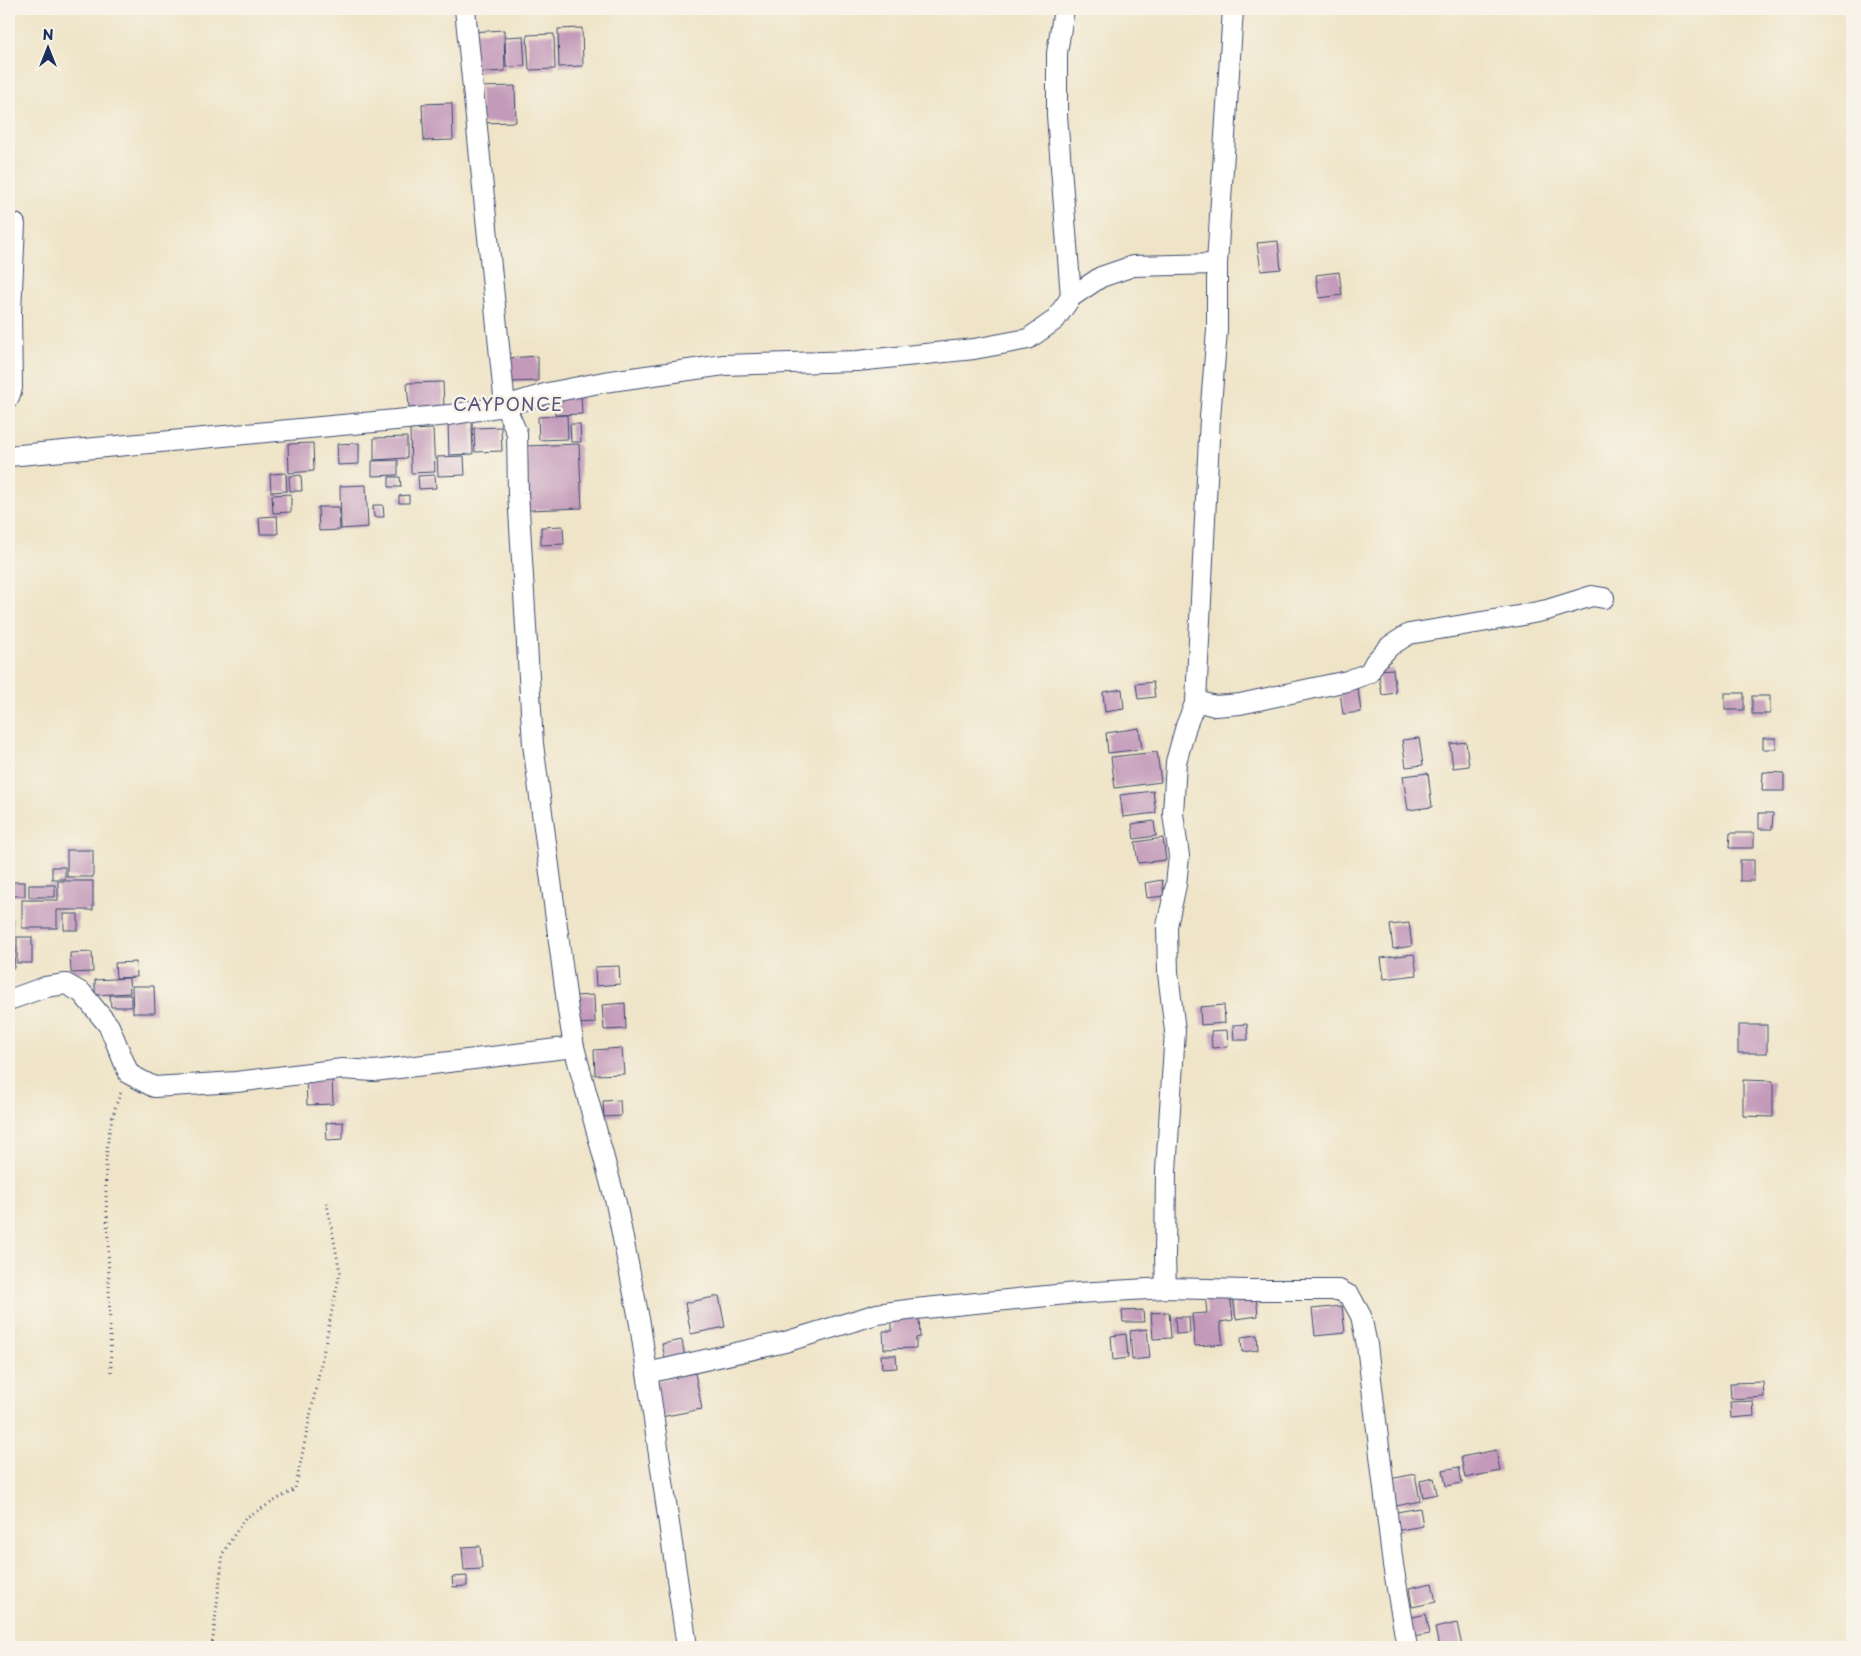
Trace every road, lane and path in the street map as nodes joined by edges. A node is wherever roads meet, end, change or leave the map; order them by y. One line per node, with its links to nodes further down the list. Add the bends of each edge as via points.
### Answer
1 (464, 9): 8 (street)
2 (1064, 9): 6 (street, via 1057,53 1057,115)
3 (1233, 9): 5 (street)
4 (15, 224): 7 (street, via 12,388)
5 (1217, 264): 6 (street, via 1133,266 1101,277); 11 (street, via 1217,330)
6 (1071, 297): 8 (street, via 1055,320 1028,339 857,361 724,365 604,382 548,393)
7 (9, 397)
8 (505, 406): 9 (street, via 449,415); 13 (street, via 517,433 518,502 533,744)
9 (9, 456)
10 (1604, 598): 11 (street, via 1592,596 1547,610 1409,634 1390,646 1369,673 1347,681 1240,704 1216,706)
11 (1196, 701): 16 (street, via 1176,762 1174,814 1179,856 1167,926 1168,973 1175,1031 1166,1171)
12 (9, 1000): 14 (street, via 45,987 66,984 82,993 109,1026)
13 (574, 1047): 14 (street, via 374,1071 342,1069 236,1082 154,1087); 18 (street, via 616,1204)
14 (129, 1074): 17 (path, via 114,1108 106,1161)
15 (326, 1199): 19 (path, via 340,1272 295,1489 245,1518 223,1553)
16 (1166, 1288): 18 (street, via 1077,1293 877,1314 784,1342); 21 (street, via 1338,1290 1350,1296 1360,1316 1367,1345 1393,1565)
17 (111, 1372)
18 (647, 1373): 20 (street)
19 (212, 1647)
20 (687, 1647)
21 (1407, 1647)

